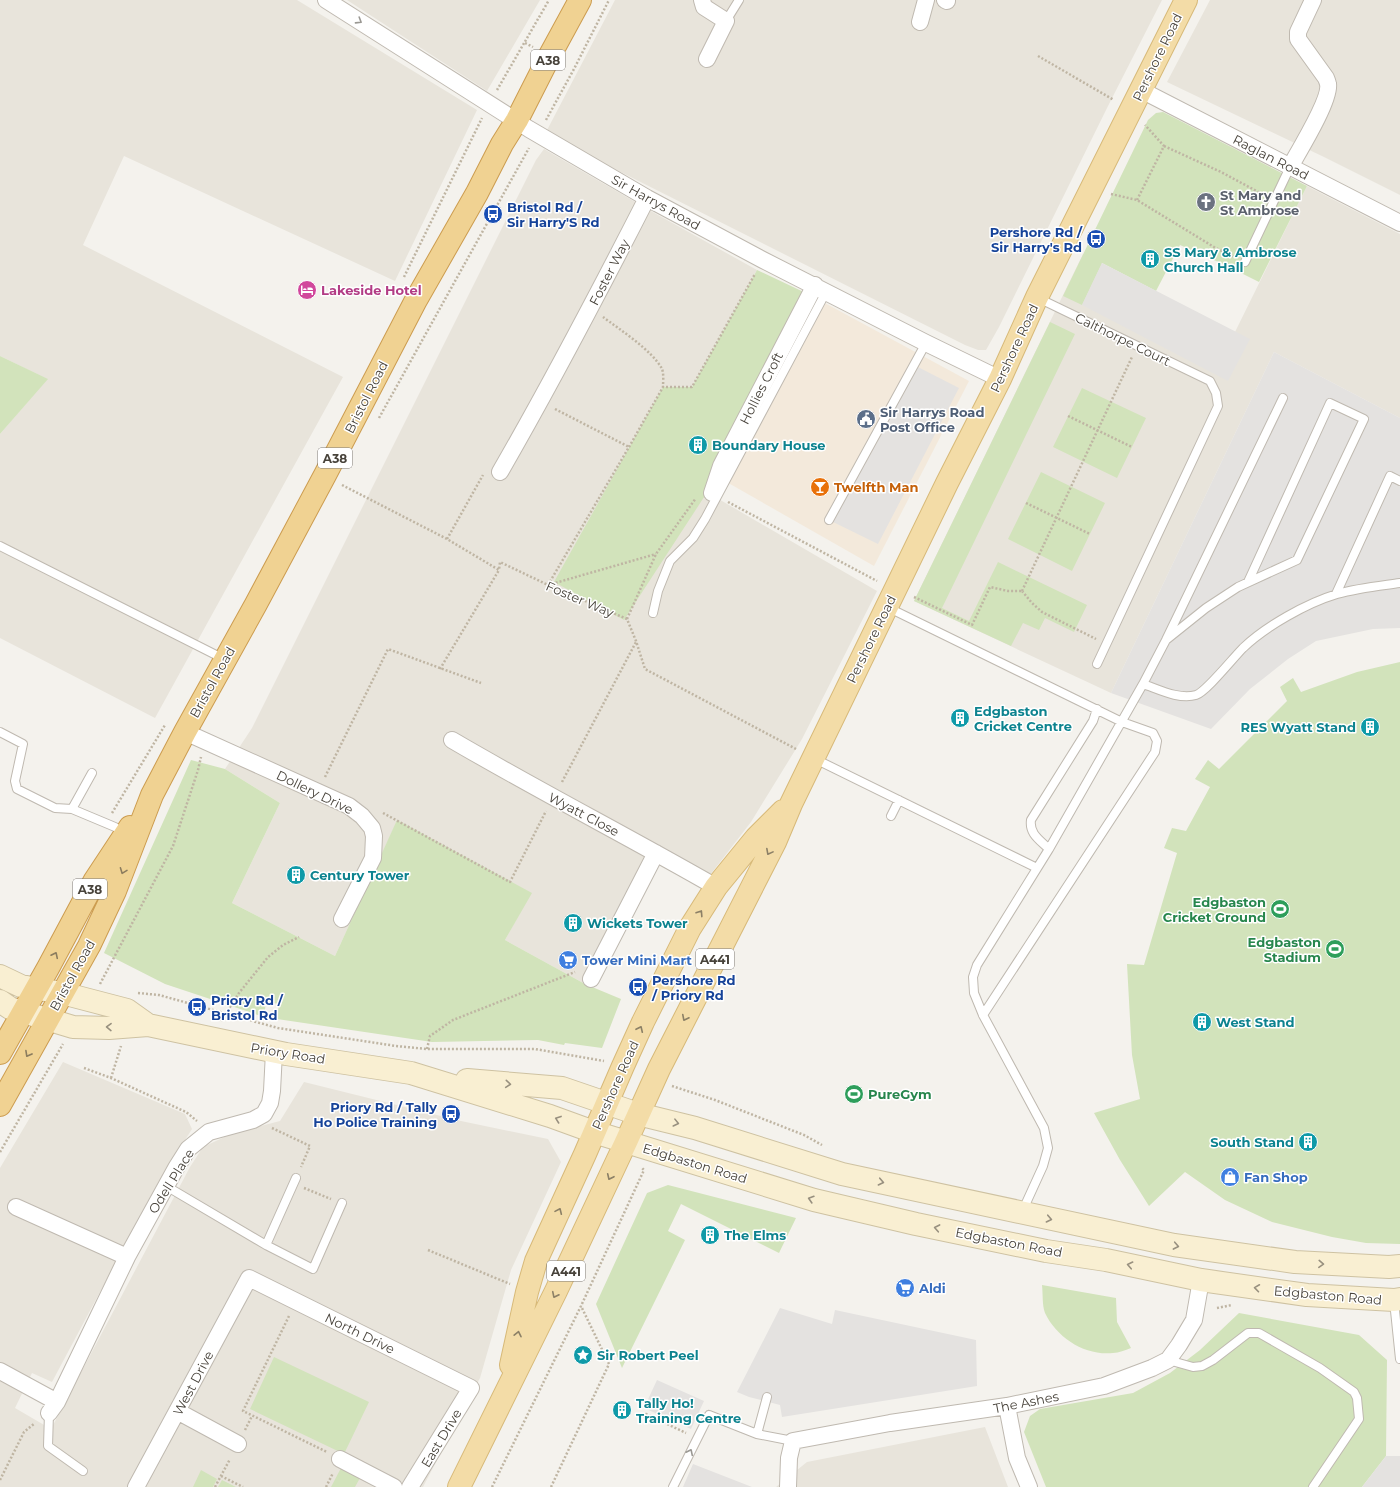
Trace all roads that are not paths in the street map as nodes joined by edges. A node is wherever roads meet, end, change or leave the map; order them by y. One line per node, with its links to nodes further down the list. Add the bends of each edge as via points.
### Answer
1 (326, 0): 12 (street, Sir Harrys Road, one-way to 12)
2 (580, 0): 12 (highway, Bristol Road / A38)
3 (702, 0): 8 (street, via 704,7)
4 (739, 0): 8 (lane)
5 (926, 0): 9 (street)
6 (1186, 0): 11 (main road, Pershore Road / A441)
7 (1313, 0): 13 (street, via 1298,32 1298,38 1326,78 1328,90 1323,105)
8 (726, 21): 10 (street)
9 (920, 22)
10 (707, 59)
11 (1141, 90): 13 (street, Raglan Road); 18 (main road, Pershore Road / A441)
12 (517, 120): 14 (street, Sir Harrys Road); 33 (highway, Bristol Road / A38, via 416,300 338,483 256,604)
13 (1290, 167): 15 (street, Raglan Road); 16 (lane)
14 (647, 198): 17 (street, Sir Harrys Road); 22 (street, Foster Way, via 541,402)
15 (1400, 224)
16 (1245, 262)
17 (820, 289): 19 (street, Sir Harrys Road); 24 (street, Hollies Croft, via 721,466)
18 (1037, 297): 20 (main road, Pershore Road / A441); 34 (lane, Calthorpe Court, via 1210,381 1216,393 1218,406)
19 (926, 343): 20 (street, Sir Harrys Road); 25 (lane)
20 (1000, 379): 30 (main road, Pershore Road / A441)
21 (1283, 398): 32 (lane)
22 (500, 472)
23 (1400, 481): 29 (lane, via 1390,476)
24 (714, 494): 31 (lane, via 705,519 694,538 670,561 658,591)
25 (829, 520)
26 (0, 546): 33 (lane)
27 (1248, 582): 27 (lane, via 1297,560 1364,419 1330,403); 32 (lane, via 1206,608)
28 (1400, 583): 29 (lane)
29 (1336, 594): 35 (lane, via 1295,612 1271,627 1244,647 1208,686 1196,695 1176,696)
30 (893, 595): 36 (lane); 41 (main road, Pershore Road / A441)
31 (653, 613)
32 (1166, 640): 35 (lane)
33 (224, 659): 39 (highway, Bristol Road / A38)
34 (1097, 664)
35 (1143, 684): 37 (lane)
36 (1098, 710): 37 (lane); 49 (lane, via 1031,820 1032,833)
37 (1122, 722): 49 (lane); 60 (lane, via 1152,733 1157,741 1155,752)
38 (0, 732): 46 (lane, via 23,744 15,781 17,789 55,808)
39 (185, 732): 43 (highway, Bristol Road / A38); 53 (street, Dollery Drive, via 349,806 362,816 372,828 373,858)
40 (452, 740): 50 (street, Wyatt Close)
41 (813, 758): 44 (lane); 45 (main road, Pershore Road / A441)
42 (92, 773): 46 (lane)
43 (152, 795): 48 (highway, Bristol Road / A38); 57 (highway, Bristol Road / A38, one-way to 57, via 115,891 89,946)
44 (899, 800): 47 (lane); 51 (lane)
45 (791, 804): 52 (main road, Pershore Road / A441, via 756,838); 68 (main road, Pershore Road / A441, one-way to 68, via 775,842)
46 (72, 809): 48 (lane)
47 (891, 816)
48 (126, 834): 56 (highway, Bristol Road / A38, one-way to 48, via 95,880)
49 (1049, 849): 51 (lane)
50 (656, 853): 52 (street, Wyatt Close); 55 (street)
51 (1037, 868): 60 (lane, via 977,965 973,977 974,993)
52 (716, 888): 66 (main road, Pershore Road / A441, one-way to 52, via 690,928)
53 (342, 919)
54 (0, 976): 56 (main road, Priory Road, via 21,986)
55 (591, 979)
56 (36, 989): 57 (main road, Priory Road); 59 (highway, Bristol Road / A38)
57 (62, 993): 61 (highway, Bristol Road / A38); 62 (main road, Priory Road, via 128,1010)
58 (0, 1001): 59 (main road, Priory Road)
59 (22, 1012): 61 (main road, Priory Road); 64 (highway, Bristol Road / A38)
60 (984, 1015): 75 (lane, via 1044,1128 1048,1148 1043,1166)
61 (47, 1020): 62 (main road, Priory Road, one-way to 61, via 73,1027); 67 (highway, Bristol Road / A38, one-way to 67)
62 (138, 1026): 63 (main road, Priory Road)
63 (274, 1052): 65 (main road, Priory Road); 72 (street, Odell Place, via 272,1091 270,1103 264,1114 253,1120 210,1132 188,1149)
64 (0, 1054)
65 (428, 1077): 66 (main road, Priory Road, one-way to 66, via 562,1088); 69 (main road, Priory Road, one-way to 65)
66 (606, 1102): 68 (main road, Priory Road); 69 (main road, Pershore Road / A441)
67 (0, 1105)
68 (638, 1114): 70 (main road, Pershore Road / A441); 75 (main road, one-way to 75, via 695,1128 842,1174)
69 (594, 1132): 70 (main road, Priory Road); 89 (main road, Pershore Road / A441, one-way to 69, via 536,1261)
70 (626, 1142): 76 (main road, Edgbaston Road, one-way to 70, via 814,1200); 89 (main road, Pershore Road / A441, one-way to 89)
71 (294, 1180): 77 (lane)
72 (166, 1186): 77 (lane); 79 (street, Odell Place)
73 (342, 1203): 77 (lane, via 313,1270)
74 (16, 1207): 79 (street)
75 (1021, 1213): 76 (main road); 78 (main road, one-way to 78)
76 (1017, 1244): 82 (main road, Edgbaston Road, one-way to 76)
77 (266, 1245)
78 (1205, 1251): 80 (main road, one-way to 80, via 1295,1262); 82 (main road)
79 (127, 1257): 91 (street, Odell Place)
80 (1394, 1266): 83 (main road)
81 (249, 1278): 87 (street, North Drive); 92 (street, West Drive)
82 (1201, 1280): 83 (main road, Edgbaston Road, one-way to 82, via 1307,1295); 85 (street, The Ashes, via 1194,1320)
83 (1397, 1300): 84 (lane)
84 (1400, 1359)
85 (1168, 1360): 90 (street, The Ashes, via 1104,1386); 105 (lane, via 1193,1367 1202,1366 1248,1333 1259,1333 1320,1368 1354,1392 1359,1419)
86 (0, 1371): 91 (street)
87 (471, 1388): 100 (street, East Drive)
88 (767, 1397): 93 (lane)
89 (504, 1399): 101 (main road, Pershore Road / A441)
90 (1007, 1406): 94 (street, The Ashes, via 890,1423); 104 (street, via 1017,1458)
91 (53, 1408): 97 (lane, via 48,1446)
92 (177, 1411): 95 (street); 98 (street, West Drive)
93 (757, 1434): 94 (lane); 102 (lane, one-way to 93, via 709,1415)
94 (793, 1441): 103 (street, via 789,1458)
95 (238, 1444)
96 (340, 1459): 99 (street)
97 (83, 1471)
98 (136, 1487)
99 (394, 1487)
100 (410, 1487)
101 (459, 1487)
102 (673, 1487)
103 (788, 1487)
104 (1029, 1487)
105 (1313, 1487)

